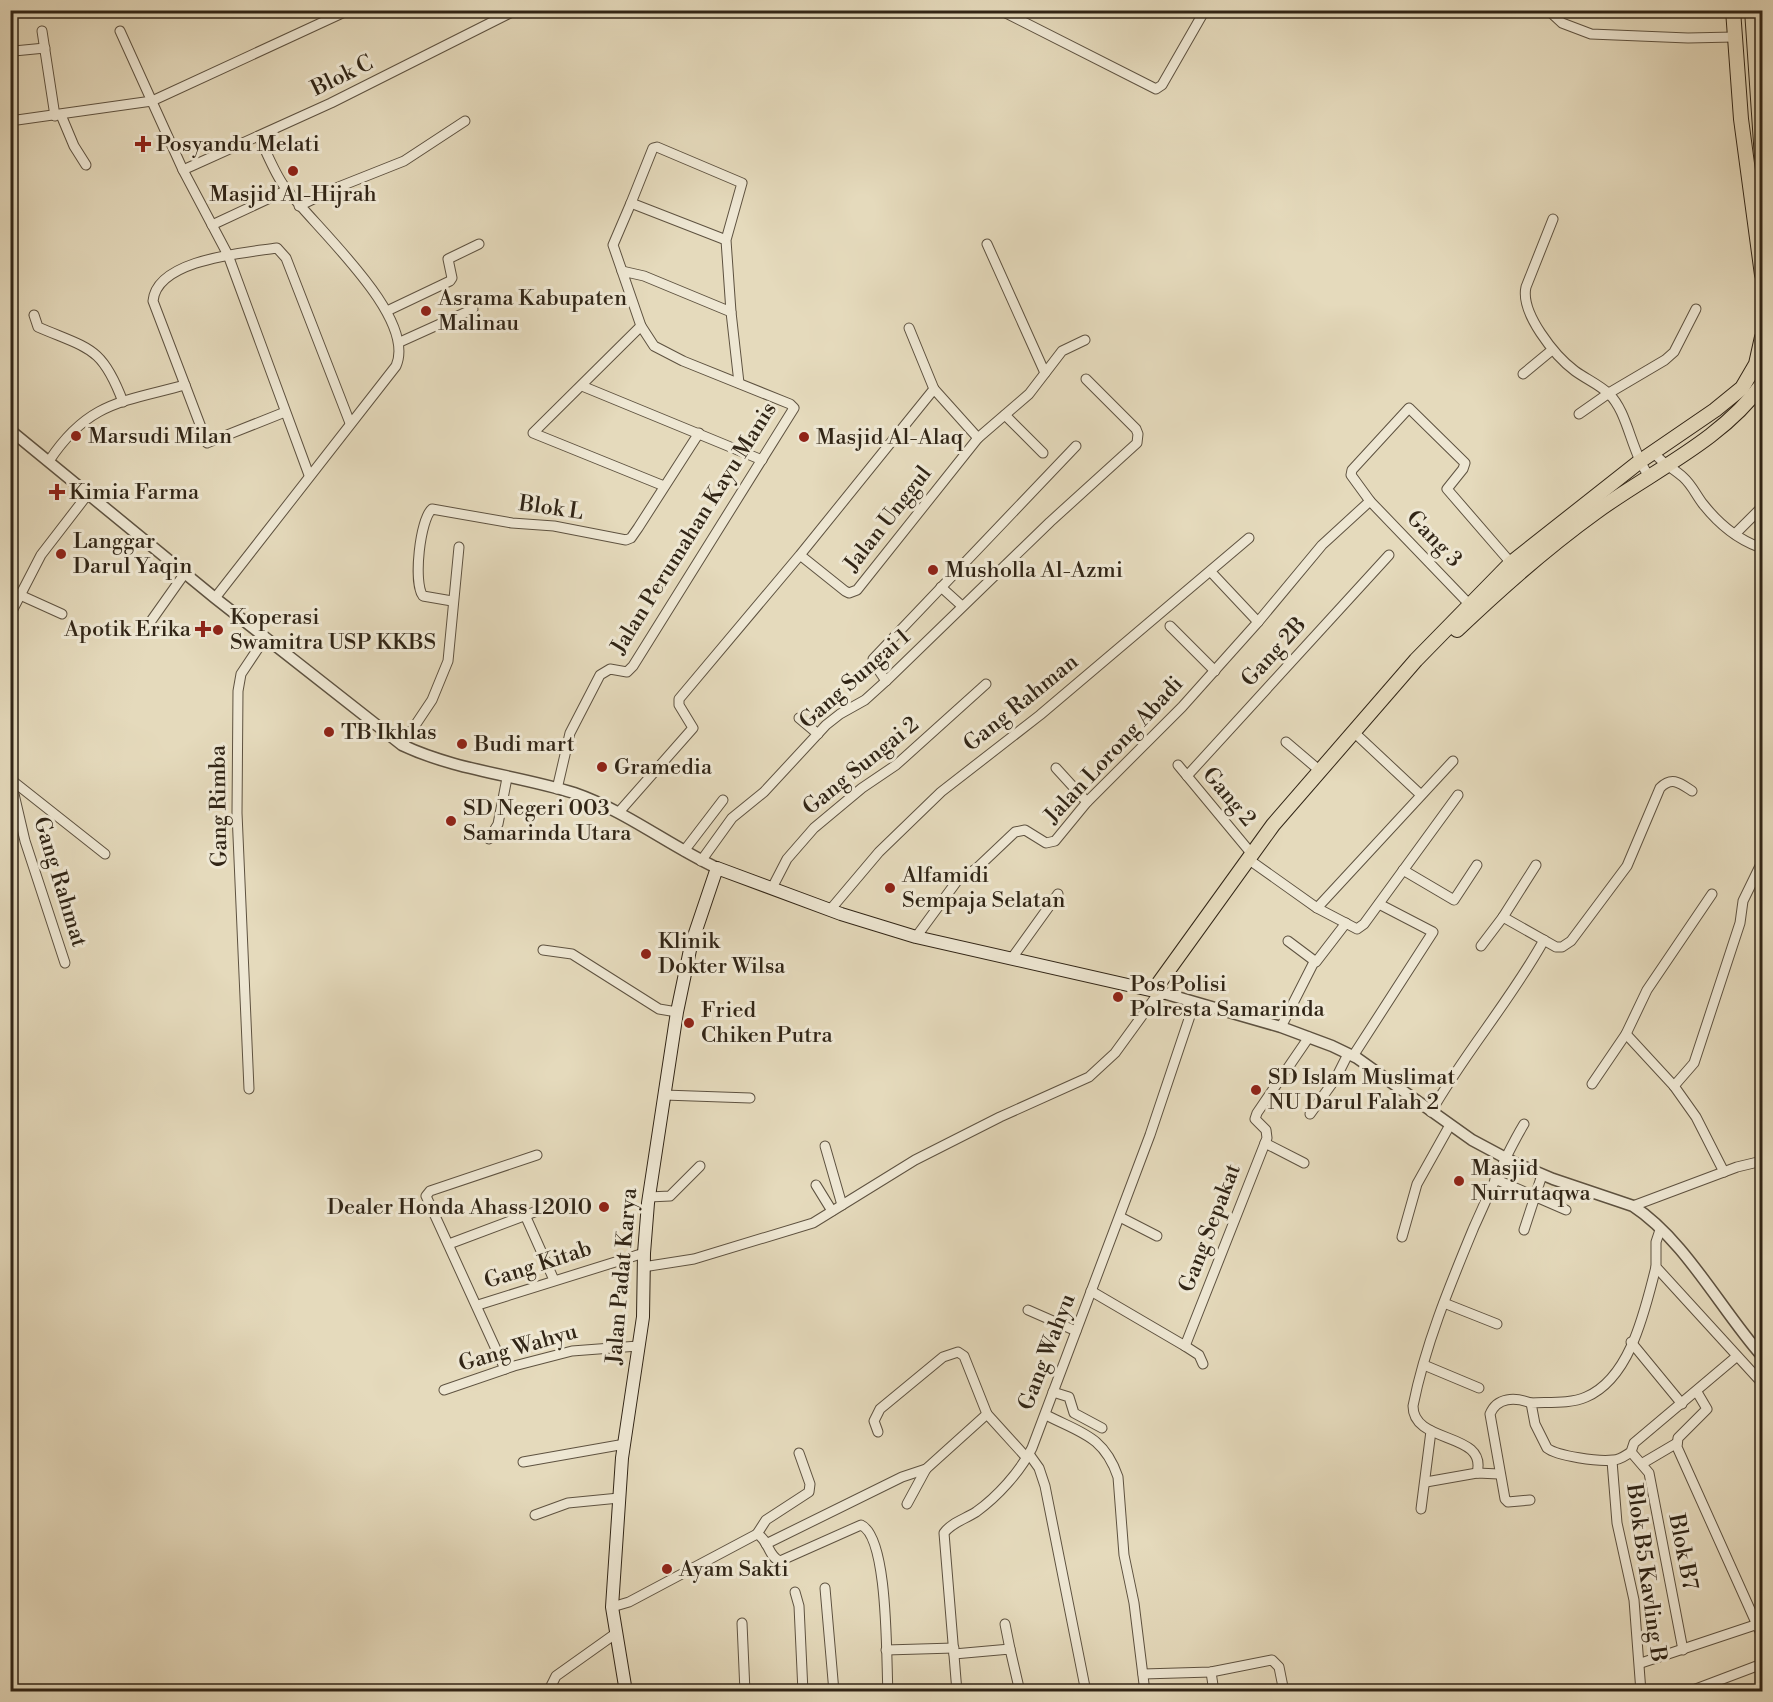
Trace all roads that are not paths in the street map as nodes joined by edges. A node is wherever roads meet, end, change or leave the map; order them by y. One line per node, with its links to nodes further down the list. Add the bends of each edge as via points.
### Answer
1 (349, 10): 8 (street)
2 (516, 10): 18 (street, Blok C)
3 (1000, 10): 4 (street, via 1156,89)
4 (1205, 10)
5 (1548, 10): 11 (street, via 1562,23 1591,34)
6 (1733, 10): 11 (main road)
7 (1752, 10): 19 (main road)
8 (330, 14): 14 (street)
9 (42, 31): 12 (street)
10 (120, 31): 14 (street)
11 (1734, 37): 32 (main road)
12 (45, 48): 13 (street); 15 (street)
13 (14, 51)
14 (152, 101): 15 (street); 21 (street)
15 (58, 115): 16 (street); 20 (street)
16 (10, 121)
17 (465, 121): 24 (street, via 404,161)
18 (259, 137): 21 (street, Blok C); 22 (street)
19 (1762, 158)
20 (86, 165)
21 (183, 170): 26 (street)
22 (287, 190): 24 (street); 26 (street)
23 (631, 203): 27 (street); 27 (street, Jalan Perumahan Kayu Manis, via 650,150 657,147 742,183); 31 (street, Jalan Perumahan Kayu Manis, via 613,245)
24 (299, 206): 35 (street, via 326,232)
25 (1552, 219): 43 (street, via 1524,295 1527,309)
26 (212, 225): 30 (street)
27 (726, 240): 36 (street)
28 (479, 244): 35 (street, via 448,259 450,281)
29 (987, 244): 44 (street)
30 (228, 255): 49 (street, via 174,272 154,292 156,310); 54 (street); 57 (street, via 277,248 284,254)
31 (622, 271): 36 (street, via 644,276); 38 (street, Jalan Perumahan Kayu Manis)
32 (1762, 275)
33 (473, 309): 42 (street)
34 (1695, 309): 52 (street, via 1680,342 1665,360)
35 (387, 311): 42 (street)
36 (730, 312): 47 (street)
37 (34, 315): 53 (street, via 38,327 90,349 110,370)
38 (641, 326): 47 (street, Jalan Perumahan Kayu Manis, via 654,346); 50 (street)
39 (909, 328): 51 (street)
40 (1762, 337): 63 (main road, via 1756,364 1742,388)
41 (1085, 340): 44 (street, Jalan Unggul, via 1062,351)
42 (400, 342): 57 (street, via 396,366)
43 (1552, 350): 45 (street); 52 (street)
44 (1045, 373): 56 (street, Jalan Unggul)
45 (1523, 374)
46 (1086, 379): 88 (street, Gang Sungai 1, via 1136,429 1137,443)
47 (739, 383): 64 (street, Jalan Perumahan Kayu Manis, via 794,408)
48 (1762, 384): 67 (main road, via 1719,429)
49 (185, 385): 53 (street); 54 (street, via 207,443)
50 (582, 386): 59 (street); 70 (street, via 533,433)
51 (934, 389): 60 (street); 78 (street, Jalan Unggul)
52 (1609, 393): 55 (street); 66 (street, via 1625,420)
53 (123, 402): 65 (street, via 96,411 80,423)
54 (285, 412): 68 (street)
55 (1579, 414)
56 (1005, 415): 60 (street, Jalan Unggul); 62 (street)
57 (350, 423): 68 (street)
58 (10, 430): 65 (street)
59 (699, 433): 64 (street); 70 (street)
60 (978, 438): 78 (street, Jalan Unggul, via 857,590 845,591)
61 (1076, 446): 83 (street)
62 (1043, 453)
63 (1654, 453): 66 (main road); 67 (street)
64 (762, 460): 110 (street, Jalan Perumahan Kayu Manis, via 631,669 606,670 600,675 570,733)
65 (49, 461): 71 (street)
66 (1639, 462): 69 (street); 80 (main road)
67 (1665, 466): 69 (main road); 74 (street, via 1684,477 1702,504)
68 (309, 475): 85 (street)
69 (1649, 476): 100 (main road, via 1595,512 1517,574 1422,664)
70 (664, 486): 86 (street, Blok L, via 631,538 618,540 554,526 432,509 422,534 420,593)
71 (88, 494): 82 (street); 84 (street, via 41,555)
72 (1370, 501): 80 (street, Gang 3, via 1352,480 1352,470 1409,408 1462,458 1465,466 1447,489); 87 (street, Gang 3); 92 (street, Jalan Lorong Abadi, via 1322,545)
73 (1760, 509): 74 (street)
74 (1735, 534): 77 (street)
75 (1249, 538): 81 (street, Gang Rahman)
76 (459, 547): 86 (street)
77 (1759, 547)
78 (800, 555): 116 (street, Jalan Unggul, via 680,699 679,705 693,728)
79 (1389, 555): 107 (street, Gang 2B)
80 (1512, 563): 87 (main road)
81 (1210, 572): 92 (street); 132 (street, Gang Rahman, via 1040,715 941,792 873,859)
82 (185, 573): 85 (street); 91 (street)
83 (941, 586): 88 (street); 96 (street, via 873,658 874,666)
84 (20, 595): 89 (street); 90 (street)
85 (215, 598): 94 (street)
86 (452, 601): 102 (street, via 448,661 432,700)
87 (1469, 604): 106 (main road)
88 (962, 606): 96 (street, Gang Sungai 1)
89 (62, 614)
90 (10, 615)
91 (151, 621)
92 (1258, 622): 95 (street, Jalan Lorong Abadi)
93 (1170, 626): 95 (street)
94 (265, 638): 102 (street); 152 (street, Gang Rimba, via 241,674 238,691 237,813)
95 (1215, 671): 115 (street, Jalan Lorong Abadi)
96 (886, 681): 99 (street, Gang Sungai 1)
97 (986, 684): 127 (street, Gang Sungai 2, via 902,760 814,828 787,859)
98 (799, 718): 99 (street)
99 (818, 734): 121 (street, Gang Sungai 1, via 764,792 732,818)
100 (1358, 736): 112 (street); 120 (main road)
101 (1286, 742): 106 (street)
102 (402, 745): 108 (street, via 438,761)
103 (1453, 761): 112 (street)
104 (1178, 765): 107 (street, Gang 2)
105 (1056, 768): 115 (street)
106 (1319, 770): 120 (main road)
107 (1187, 776): 120 (street, Gang 2)
108 (507, 778): 110 (street); 117 (street, via 498,824)
109 (12, 780): 119 (street); 142 (street, Gang Rahmat, via 25,841)
110 (557, 789): 116 (street)
111 (1692, 791): 136 (street, via 1675,780 1660,788 1627,866 1571,940 1562,947)
112 (1422, 795): 131 (street)
113 (1458, 795): 126 (street)
114 (723, 800): 118 (street)
115 (1087, 802): 135 (street, Jalan Lorong Abadi, via 1051,843 1025,830 1015,832 957,881)
116 (619, 812): 118 (street)
117 (489, 839)
118 (684, 851): 121 (street)
119 (105, 854)
120 (1251, 859): 131 (street, Gang 2); 143 (main road)
121 (701, 861): 125 (street)
122 (1762, 862): 151 (street, via 1743,901 1740,923 1694,1063)
123 (1477, 865): 126 (street, via 1454,900)
124 (1536, 865): 133 (street)
125 (717, 868): 127 (main road); 145 (main road, Jalan Padat Karya, via 696,925)
126 (1403, 870): 130 (street)
127 (772, 888): 132 (main road)
128 (1059, 894): 140 (street)
129 (1712, 894): 147 (street, via 1647,990)
130 (1378, 904): 134 (street, via 1361,927); 149 (street, via 1433,932)
131 (1317, 908): 134 (street, Gang 2)
132 (830, 910): 135 (main road)
133 (1503, 917): 136 (street); 138 (street)
134 (1349, 925): 141 (street)
135 (916, 937): 140 (main road)
136 (1544, 940): 155 (street)
137 (1288, 941): 141 (street)
138 (1481, 946)
139 (543, 950): 145 (street, via 572,954 659,1009)
140 (1012, 958): 143 (main road)
141 (1314, 962): 146 (street)
142 (65, 963)
143 (1157, 994): 144 (street); 172 (street, via 1120,1047 1089,1077 915,1160)
144 (1194, 1004): 146 (street); 178 (street, Gang Wahyu)
145 (677, 1012): 153 (main road, Jalan Padat Karya)
146 (1281, 1027): 148 (street)
147 (1626, 1034): 150 (street); 151 (street)
148 (1309, 1037): 149 (street); 159 (street, Gang Sepakat, via 1257,1113 1257,1122 1267,1132)
149 (1350, 1055): 155 (street); 156 (street)
150 (1592, 1084)
151 (1674, 1086): 166 (street, via 1700,1124)
152 (249, 1089)
153 (664, 1095): 154 (street); 171 (main road, Jalan Padat Karya)
154 (750, 1098)
155 (1431, 1112): 158 (street)
156 (1310, 1114)
157 (1524, 1124): 162 (street)
158 (1450, 1125): 162 (street); 182 (street, via 1417,1184)
159 (1265, 1143): 164 (street); 196 (street, Gang Sepakat)
160 (825, 1146): 172 (street)
161 (537, 1155): 183 (street, via 427,1192 429,1205)
162 (1504, 1157): 167 (street); 168 (street)
163 (1762, 1161): 166 (street)
164 (1304, 1163)
165 (700, 1167): 171 (street, via 670,1196)
166 (1724, 1172): 173 (street)
167 (1542, 1175): 170 (street); 173 (street)
168 (1495, 1179): 170 (street); 189 (street)
169 (816, 1185): 176 (street)
170 (1536, 1196): 175 (street); 179 (street)
171 (649, 1197): 184 (main road, Jalan Padat Karya)
172 (842, 1205): 176 (street)
173 (1633, 1206): 180 (street)
174 (545, 1208): 177 (street)
175 (1566, 1210)
176 (832, 1211): 185 (street, via 804,1227 711,1255)
177 (525, 1215): 183 (street); 187 (street)
178 (1120, 1217): 181 (street); 188 (street, Gang Wahyu)
179 (1524, 1230)
180 (1660, 1230): 186 (street); 197 (street, via 1682,1252)
181 (1157, 1236)
182 (1402, 1237)
183 (449, 1244): 190 (street)
184 (644, 1253): 185 (main road, Jalan Padat Karya); 187 (street, Gang Kitab)
185 (643, 1267): 195 (main road, Jalan Padat Karya, via 645,1297)
186 (1656, 1267): 194 (street); 198 (street)
187 (554, 1280): 190 (street, Gang Kitab)
188 (1091, 1291): 193 (street, Gang Wahyu); 196 (street)
189 (1444, 1303): 192 (street); 200 (street)
190 (478, 1305): 201 (street)
191 (1028, 1310): 193 (street)
192 (1497, 1324)
193 (1076, 1331): 205 (street, Gang Wahyu)
194 (1631, 1342): 207 (street, via 1617,1371 1590,1395 1571,1401); 208 (street)
195 (638, 1346): 201 (street, Gang Wahyu, via 583,1349); 215 (main road, Jalan Padat Karya)
196 (1185, 1346): 199 (street, via 1199,1355)
197 (1762, 1356)
198 (1736, 1357): 202 (street); 206 (street)
199 (1203, 1364)
200 (1424, 1365): 203 (street); 212 (street, via 1413,1412 1420,1426)
201 (505, 1369): 204 (street, Gang Wahyu)
202 (1762, 1383)
203 (1479, 1388)
204 (444, 1390)
205 (1053, 1392): 210 (street, Gang Wahyu); 211 (street, via 1069,1397 1070,1408 1078,1417)
206 (1697, 1392): 208 (street); 214 (street, via 1707,1409)
207 (1531, 1403): 219 (street, via 1535,1424 1551,1451); 224 (street, via 1503,1400 1493,1407 1490,1423)
208 (1682, 1404): 216 (street, via 1634,1443)
209 (987, 1414): 213 (street, via 964,1356 958,1352 943,1357 880,1409 874,1421); 218 (street); 222 (street)
210 (1046, 1415): 218 (street, Gang Wahyu); 248 (street, via 1100,1444 1114,1466)
211 (1102, 1428)
212 (1431, 1431): 223 (street, via 1460,1442 1477,1456); 225 (street)
213 (878, 1432)
214 (1677, 1443): 221 (street); 238 (street)
215 (625, 1444): 220 (street); 226 (main road, Jalan Padat Karya)
216 (1631, 1452): 219 (street); 221 (street)
217 (799, 1453): 231 (street, via 811,1489 766,1520)
218 (1028, 1455): 244 (street, Gang Wahyu, via 992,1498 945,1533); 257 (street, via 1039,1468 1045,1486)
219 (1612, 1461): 245 (street, Blok B5 Kavling B, via 1614,1501 1634,1600)
220 (523, 1462)
221 (1643, 1463): 243 (street, Blok B7, via 1649,1473)
222 (926, 1469): 228 (street); 232 (street)
223 (1477, 1473): 224 (street); 225 (street)
224 (1499, 1474): 227 (street, via 1507,1501)
225 (1426, 1482): 229 (street)
226 (619, 1498): 230 (street, via 568,1503); 235 (main road, Jalan Padat Karya)
227 (1530, 1500)
228 (907, 1504)
229 (1421, 1509)
230 (535, 1515)
231 (757, 1534): 232 (street); 235 (street, via 635,1599)
232 (766, 1544): 242 (street, via 780,1561 856,1526 865,1527 882,1569)
233 (825, 1588): 253 (street)
234 (795, 1592): 252 (street)
235 (612, 1607): 239 (main road, Jalan Padat Karya)
236 (742, 1623): 251 (street)
237 (1005, 1624): 241 (street)
238 (1758, 1624): 240 (street); 243 (street)
239 (615, 1634): 249 (street, via 556,1676); 250 (main road, Jalan Padat Karya)
240 (1762, 1636)
241 (1010, 1649): 244 (street); 256 (street)
242 (886, 1650): 244 (street); 254 (street)
243 (1683, 1650): 245 (street)
244 (954, 1651): 255 (street, Gang Wahyu)
245 (1641, 1663): 261 (street, Blok B5 Kavling B)
246 (1762, 1664): 262 (street)
247 (1211, 1672): 248 (street); 259 (street); 260 (street, via 1272,1660 1279,1667)
248 (1143, 1674): 258 (street)
249 (548, 1692)
250 (626, 1692)
251 (745, 1692)
252 (803, 1692)
253 (834, 1692)
254 (888, 1692)
255 (957, 1692)
256 (1020, 1692)
257 (1086, 1692)
258 (1145, 1692)
259 (1214, 1692)
260 (1284, 1692)
261 (1641, 1692)
262 (1688, 1692)

